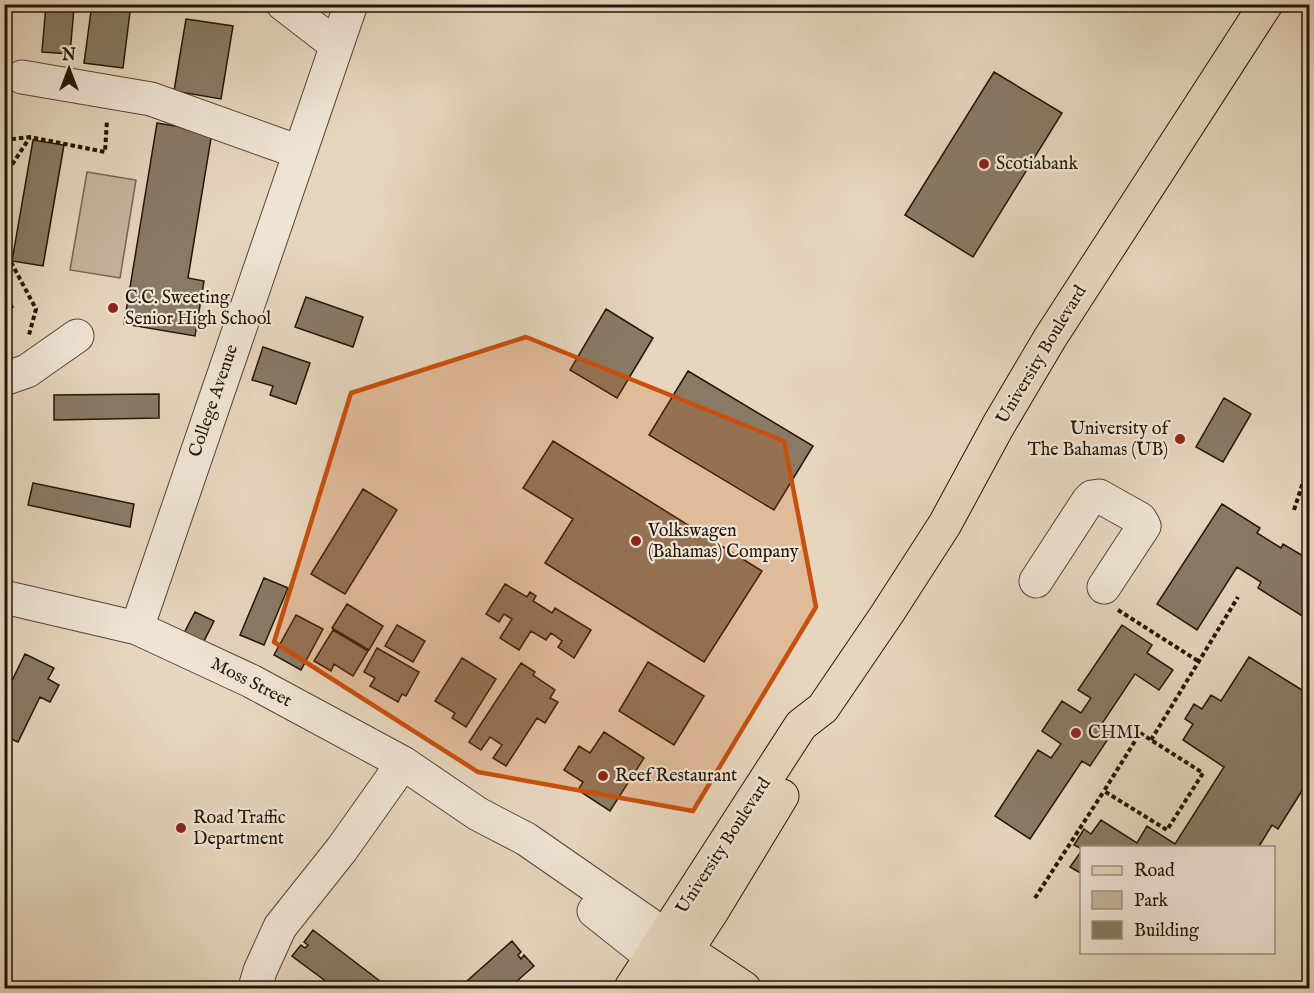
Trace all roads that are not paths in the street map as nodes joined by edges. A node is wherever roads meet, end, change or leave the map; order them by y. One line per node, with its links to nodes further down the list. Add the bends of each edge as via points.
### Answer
1 (283, 4): 4 (street)
2 (351, 4): 4 (street, College Avenue)
3 (1266, 4): 14 (main road, University Boulevard, via 1050,338 945,524 823,708 820,732 726,888)
4 (336, 45): 6 (street, College Avenue)
5 (22, 77): 6 (street, via 151,99)
6 (299, 152): 12 (street, College Avenue)
7 (77, 336): 8 (street, via 27,371)
8 (11, 377)
9 (1036, 581): 10 (street, via 1088,501 1099,496 1140,519 1144,526)
10 (1104, 587)
11 (4, 597): 12 (street, Moss Street)
12 (137, 628): 13 (street, Moss Street, via 251,681)
13 (404, 763): 14 (street, Moss Street, via 478,814 520,857); 15 (street, via 280,927)
14 (673, 965): 16 (main road, University Boulevard); 17 (main road)
15 (255, 988)
16 (631, 988)
17 (744, 988)

